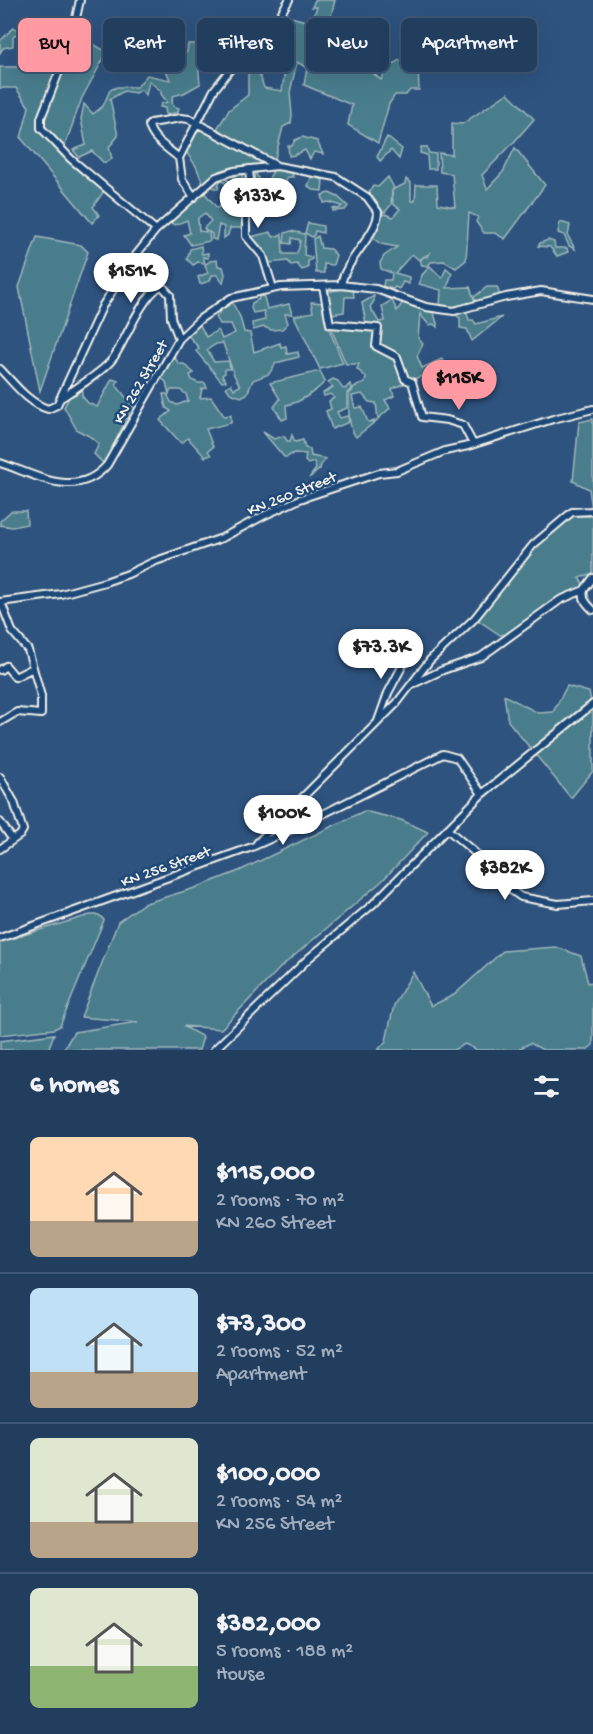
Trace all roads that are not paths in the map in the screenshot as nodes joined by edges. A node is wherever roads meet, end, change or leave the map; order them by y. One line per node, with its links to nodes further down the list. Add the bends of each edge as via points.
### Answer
1 (80, 0): 8 (street, via 71,41 41,118 41,128 71,159)
2 (289, 0): 3 (street, via 259,50 236,62)
3 (196, 122): 4 (street); 4 (street, via 181,118 149,125 163,145); 5 (street)
4 (179, 158): 7 (street, via 182,179)
5 (277, 166): 6 (street); 9 (street, via 336,177 367,197 378,212 376,224)
6 (249, 169): 7 (street, via 222,174); 11 (street, via 251,192 246,236 262,256)
7 (194, 197): 8 (street)
8 (156, 230): 15 (street, via 104,305)
9 (341, 285): 10 (street, KN 262 Street); 12 (street, KN 262 Street, via 376,289 426,307 454,311 541,291)
10 (323, 286): 11 (street, KN 262 Street); 17 (street, via 330,324 378,328 376,346 397,357 405,379 412,382 422,417 462,425)
11 (273, 288): 13 (street, KN 262 Street, via 231,298)
12 (593, 299)
13 (179, 339): 15 (street, via 171,318 170,295 160,286 137,316 113,359); 18 (street, KN 262 Street, via 107,465 92,478 56,483)
14 (0, 369): 15 (street, via 42,408 52,409)
15 (61, 398)
16 (593, 410): 17 (street, KN 260 Street)
17 (473, 444): 22 (street, KN 260 Street, via 300,500 222,538 105,582 61,594)
18 (0, 463)
19 (593, 512): 27 (street, via 572,512 542,536 474,620 430,660)
20 (593, 578): 21 (street)
21 (584, 590): 23 (street, via 585,603); 27 (street, via 560,600 481,657)
22 (0, 602): 25 (street, via 12,631 28,650)
23 (593, 610)
24 (412, 648): 30 (street)
25 (33, 668): 26 (street, via 15,677 6,666); 29 (street, via 41,696 41,714 17,712)
26 (0, 670)
27 (412, 684): 30 (street)
28 (593, 704): 32 (street)
29 (0, 722)
30 (377, 723): 36 (street)
31 (0, 777): 35 (street, via 23,830)
32 (482, 794): 34 (street); 36 (street, KN 256 Street, via 457,758 443,754)
33 (0, 822): 35 (street)
34 (447, 829): 38 (street, via 521,897 558,904); 40 (street, via 372,905 310,957)
35 (13, 840): 37 (street)
36 (252, 847): 39 (street, KN 256 Street)
37 (0, 849)
38 (593, 901)
39 (0, 938)
40 (214, 1050)

